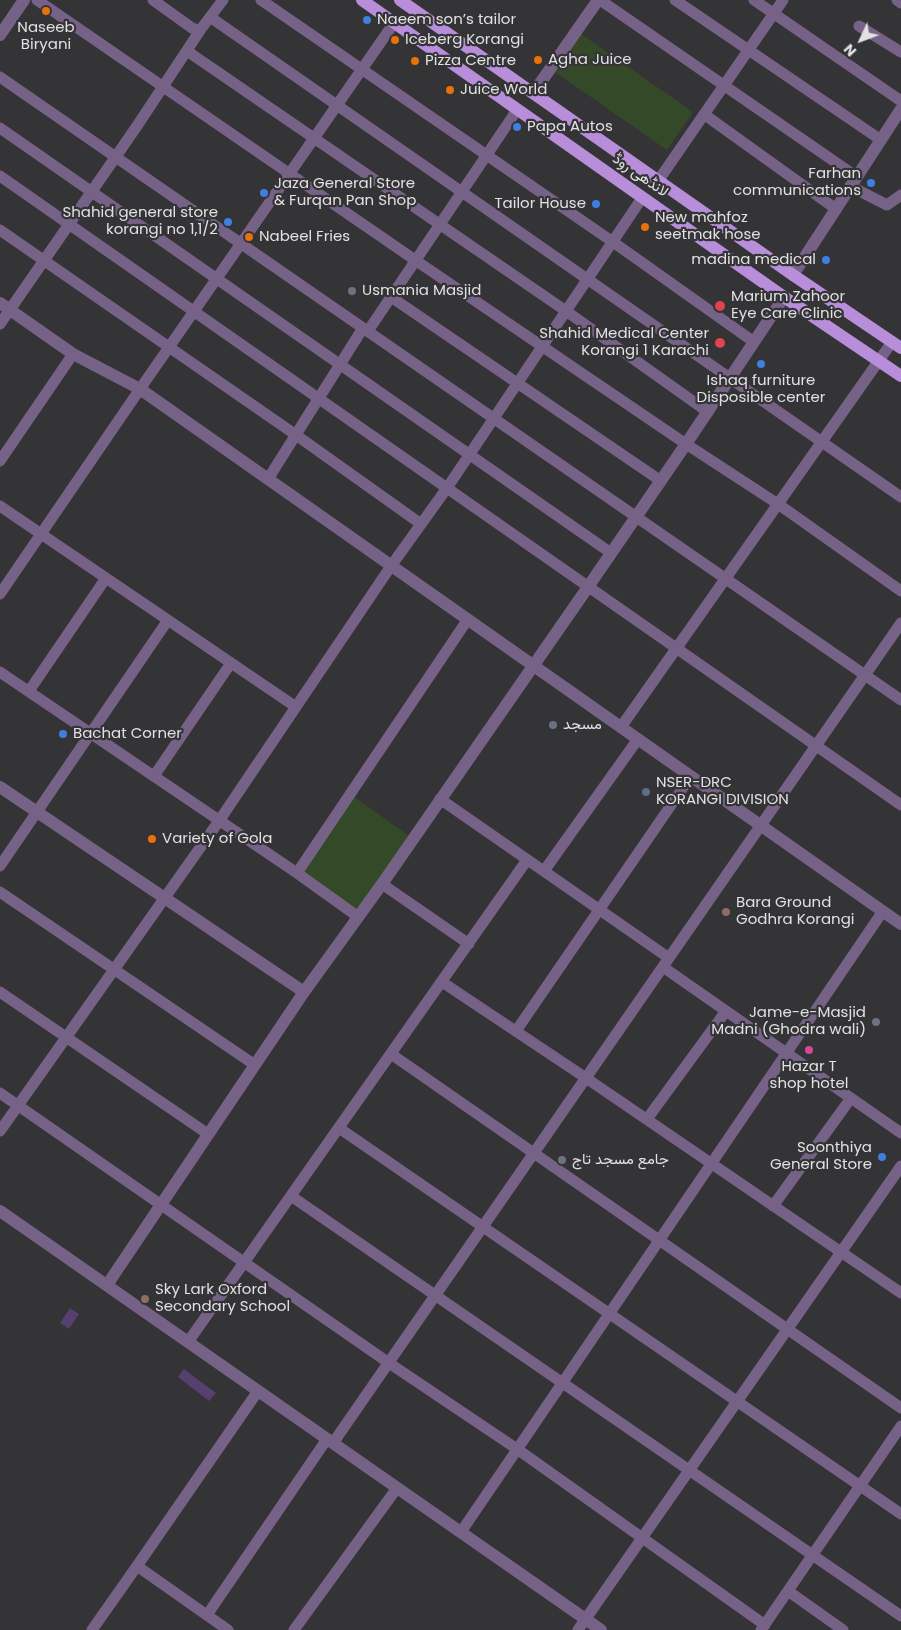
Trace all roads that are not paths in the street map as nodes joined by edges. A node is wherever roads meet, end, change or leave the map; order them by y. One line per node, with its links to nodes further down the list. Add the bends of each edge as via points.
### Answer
1 (24, 0): 18 (street)
2 (36, 0): 26 (street)
3 (152, 0): 19 (street, via 194,29)
4 (222, 0): 15 (street)
5 (261, 0): 23 (street)
6 (362, 0): 16 (main road, لانڈھی روڈ)
7 (599, 0): 25 (street); 27 (street)
8 (675, 0): 20 (street)
9 (754, 0): 14 (street)
10 (783, 0): 14 (street)
11 (897, 0): 13 (street)
12 (406, 2): 27 (main road, لانڈھی روڈ)
13 (901, 3)
14 (774, 14): 20 (street); 28 (street)
15 (210, 17): 19 (street); 29 (street)
16 (394, 23): 23 (street); 31 (main road, لانڈھی روڈ)
17 (860, 26): 22 (street)
18 (2, 29)
19 (201, 29): 21 (street)
20 (749, 50): 25 (street); 35 (street)
21 (187, 51): 26 (street); 34 (street)
22 (901, 52)
23 (362, 69): 29 (street); 36 (street)
24 (0, 77): 37 (street)
25 (725, 86): 32 (street); 41 (street)
26 (163, 87): 37 (street); 38 (street)
27 (534, 92): 40 (main road, لانڈھی روڈ)
28 (901, 101)
29 (337, 105): 34 (street); 43 (street)
30 (901, 109): 35 (street)
31 (517, 110): 36 (street); 45 (main road, لانڈھی روڈ)
32 (705, 116): 40 (street); 46 (street)
33 (0, 128): 42 (street)
34 (314, 138): 38 (street); 48 (street)
35 (880, 140): 41 (street)
36 (486, 156): 43 (street); 50 (street)
37 (116, 157): 42 (street); 51 (street)
38 (289, 174): 51 (street); 52 (street)
39 (0, 176): 47 (street)
40 (658, 181): 54 (main road, لانڈھی روڈ)
41 (854, 182): 44 (street, via 887,205); 46 (street)
42 (92, 191): 47 (street); 55 (street)
43 (462, 192): 48 (street); 56 (street)
44 (901, 195)
45 (642, 198): 50 (street); 58 (main road, لانڈھی روڈ)
46 (836, 209): 54 (street)
47 (70, 224): 53 (street); 60 (street)
48 (440, 224): 52 (street); 61 (street)
49 (0, 230): 53 (street)
50 (612, 242): 56 (street); 64 (street)
51 (241, 244): 55 (street); 63 (street)
52 (416, 260): 57 (street); 66 (street)
53 (44, 261): 59 (street); 67 (street)
54 (793, 274): 65 (main road, لانڈھی روڈ)
55 (217, 278): 60 (street); 70 (street)
56 (587, 279): 61 (street); 72 (street)
57 (391, 297): 63 (street); 73 (street)
58 (784, 298): 64 (street); 69 (main road, لانڈھی روڈ)
59 (5, 306): 62 (street); 68 (street)
60 (194, 311): 67 (street); 75 (street)
61 (566, 311): 66 (street); 76 (street)
62 (0, 324)
63 (366, 330): 70 (street); 77 (street)
64 (754, 342): 72 (street)
65 (896, 345): 69 (street)
66 (542, 346): 73 (street); 80 (street)
67 (169, 347): 74 (street); 78 (street)
68 (74, 354): 74 (street); 82 (street)
69 (878, 361): 71 (main road, لانڈھی روڈ); 79 (street)
70 (341, 364): 75 (street); 81 (street)
71 (901, 376)
72 (730, 379): 76 (street); 79 (street)
73 (518, 382): 77 (street); 84 (street)
74 (140, 389): 83 (street); 91 (street)
75 (319, 399): 78 (street); 85 (street)
76 (708, 412): 80 (street)
77 (493, 418): 81 (street); 89 (street)
78 (296, 435): 83 (street); 90 (street)
79 (821, 442): 86 (street); 87 (street)
80 (686, 444): 84 (street); 87 (street)
81 (470, 453): 85 (street); 92 (street)
82 (0, 461)
83 (268, 479): 93 (street)
84 (661, 482): 89 (street)
85 (447, 488): 90 (street); 96 (street)
86 (901, 497)
87 (778, 504): 95 (street); 97 (street)
88 (0, 506): 91 (street)
89 (636, 517): 92 (street); 95 (street)
90 (421, 524): 93 (street)
91 (41, 534): 94 (street); 98 (street)
92 (611, 553): 96 (street)
93 (391, 566): 99 (street); 109 (street)
94 (106, 578): 100 (street); 107 (street)
95 (725, 579): 102 (street); 106 (street)
96 (588, 586): 102 (street); 104 (street)
97 (901, 591)
98 (0, 594)
99 (468, 619): 104 (street); 125 (street)
100 (168, 620): 103 (street); 111 (street)
101 (901, 624): 106 (street)
102 (676, 648): 110 (street); 113 (street)
103 (231, 662): 109 (street); 114 (street)
104 (534, 666): 110 (street); 117 (street)
105 (0, 672): 107 (street)
106 (865, 676): 108 (street); 113 (street)
107 (29, 691): 111 (street)
108 (901, 700)
109 (296, 707): 120 (street)
110 (621, 727): 112 (street)
111 (91, 734): 114 (street); 119 (street)
112 (638, 739): 115 (street); 124 (street)
113 (816, 746): 118 (street); 121 (street)
114 (154, 776): 120 (street)
115 (691, 776): 121 (street); 129 (street)
116 (0, 786): 119 (street)
117 (440, 799): 122 (street); 126 (street)
118 (901, 806)
119 (38, 812): 123 (street); 128 (street)
120 (219, 820): 125 (street); 128 (street)
121 (761, 825): 130 (street); 134 (street)
122 (527, 860): 124 (street); 133 (street)
123 (0, 866)
124 (544, 871): 129 (street)
125 (297, 873): 131 (street)
126 (382, 884): 131 (street); 133 (street)
127 (0, 892): 135 (street)
128 (164, 898): 135 (street); 138 (street)
129 (599, 910): 134 (street); 140 (street)
130 (883, 911): 132 (street); 143 (street)
131 (357, 916): 138 (street)
132 (901, 924)
133 (469, 944): 136 (street)
134 (666, 962): 139 (street); 145 (street)
135 (114, 969): 141 (street); 144 (street)
136 (442, 982): 140 (street); 142 (street)
137 (0, 992): 141 (street)
138 (304, 992): 144 (street)
139 (726, 1011): 143 (street); 149 (street)
140 (516, 1031): 145 (street)
141 (66, 1037): 148 (street); 153 (street)
142 (391, 1054): 150 (street); 154 (street)
143 (786, 1054): 147 (street); 155 (street)
144 (255, 1065): 153 (street)
145 (586, 1078): 149 (street); 154 (street)
146 (0, 1093): 148 (street)
147 (851, 1098): 152 (street); 159 (street)
148 (17, 1105): 151 (street); 158 (street)
149 (647, 1120): 155 (street)
150 (339, 1128): 157 (street); 161 (street)
151 (0, 1131)
152 (901, 1133)
153 (208, 1134): 158 (street)
154 (534, 1153): 161 (street); 162 (street)
155 (711, 1164): 159 (street); 162 (street)
156 (901, 1166): 163 (street)
157 (291, 1196): 164 (street); 167 (street)
158 (160, 1205): 164 (street); 165 (street)
159 (773, 1206): 163 (street)
160 (0, 1211): 165 (street)
161 (483, 1227): 167 (street); 168 (street)
162 (659, 1240): 168 (street); 169 (street)
163 (841, 1252): 166 (street); 169 (street)
164 (244, 1263): 170 (street); 171 (street)
165 (107, 1285): 170 (street)
166 (901, 1293)
167 (435, 1296): 171 (street); 172 (street)
168 (609, 1313): 172 (street); 174 (street)
169 (787, 1329): 174 (street); 175 (street)
170 (188, 1342): 173 (street)
171 (389, 1363): 177 (street); 178 (street)
172 (562, 1383): 178 (street); 179 (street)
173 (258, 1391): 177 (street); 186 (street)
174 (737, 1401): 179 (street); 180 (street)
175 (901, 1408)
176 (901, 1426): 180 (street)
177 (330, 1441): 181 (street); 188 (street)
178 (517, 1449): 183 (street); 184 (street)
179 (689, 1470): 184 (street); 185 (street)
180 (860, 1486): 182 (street); 185 (street)
181 (397, 1488): 183 (street); 194 (street)
182 (901, 1514)
183 (461, 1532): 190 (street)
184 (641, 1539): 190 (street); 191 (street)
185 (812, 1555): 187 (street); 189 (street)
186 (137, 1566): 188 (street); 192 (street)
187 (788, 1591): 191 (street); 195 (street)
188 (207, 1615): 193 (street)
189 (901, 1616)
190 (591, 1627)
191 (763, 1627)
192 (92, 1630)
193 (228, 1630)
194 (294, 1630)
195 (843, 1630)

